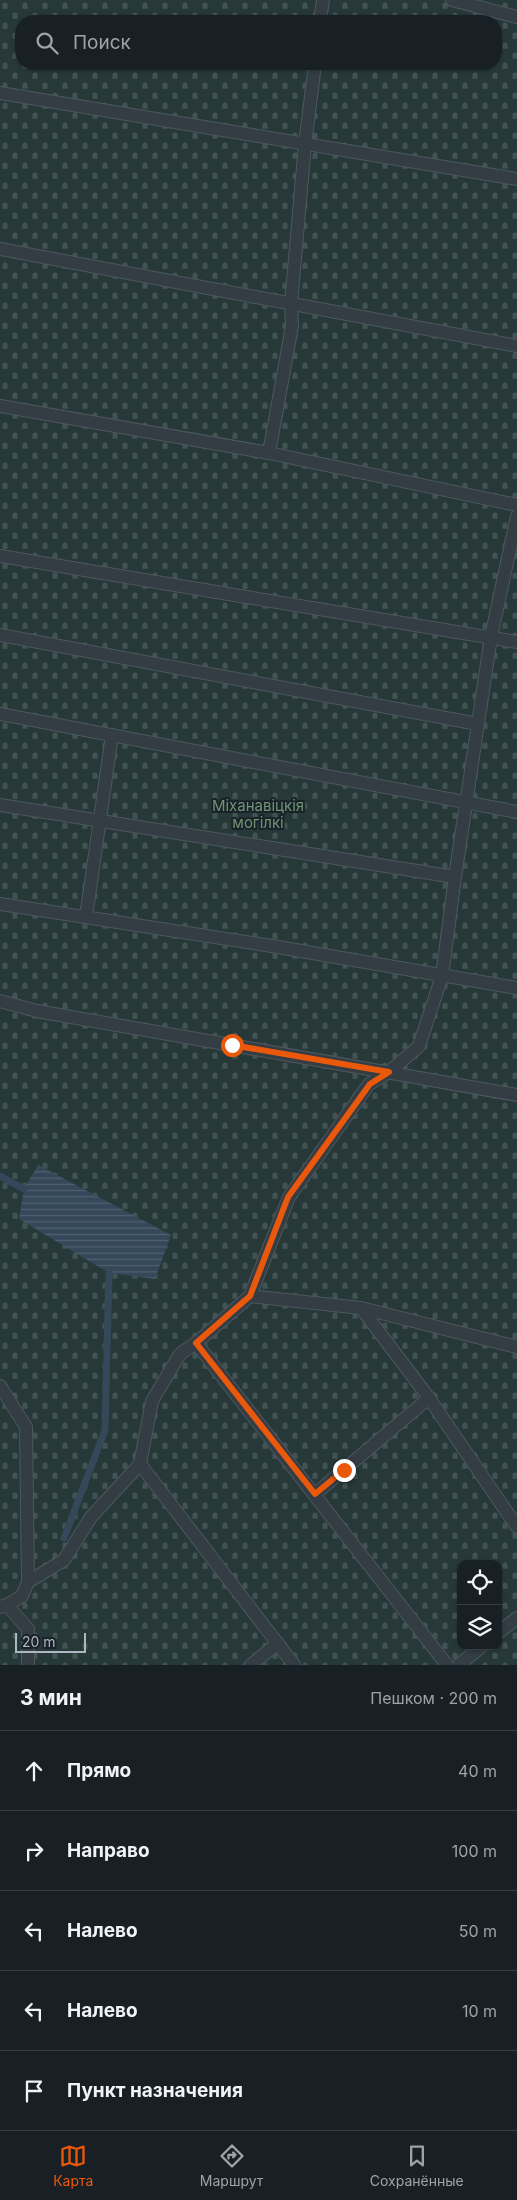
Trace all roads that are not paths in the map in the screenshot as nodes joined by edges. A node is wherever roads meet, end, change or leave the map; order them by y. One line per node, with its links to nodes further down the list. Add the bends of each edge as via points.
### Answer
1 (323, 0): 3 (lane)
2 (452, 0): 4 (lane)
3 (321, 15)
4 (517, 17)
5 (314, 70): 7 (lane)
6 (0, 93): 7 (lane)
7 (305, 144): 8 (lane); 10 (lane)
8 (517, 179)
9 (0, 249): 10 (lane)
10 (291, 304): 11 (lane); 13 (lane, via 292,326)
11 (517, 346)
12 (0, 406): 13 (lane)
13 (269, 453): 14 (lane)
14 (517, 505)
15 (517, 516): 18 (lane)
16 (0, 556): 18 (lane)
17 (0, 635): 21 (lane)
18 (492, 637): 19 (lane); 21 (lane)
19 (517, 642)
20 (0, 714): 22 (lane)
21 (478, 724): 23 (lane)
22 (112, 734): 23 (lane); 26 (lane)
23 (466, 804): 25 (lane); 27 (lane)
24 (0, 805): 26 (lane)
25 (517, 812)
26 (101, 819): 27 (lane); 29 (lane)
27 (455, 877): 30 (lane)
28 (0, 904): 29 (lane)
29 (86, 918): 30 (lane)
30 (442, 976): 31 (lane); 33 (lane, via 419,1046)
31 (517, 988)
32 (0, 1000): 33 (lane, via 37,1011)
33 (389, 1072): 34 (lane); 35 (lane, via 370,1084 288,1197)
34 (517, 1095)
35 (250, 1296): 36 (lane); 37 (lane)
36 (361, 1308): 38 (lane); 40 (lane)
37 (196, 1343): 41 (lane, via 180,1354 152,1401); 42 (lane)
38 (517, 1347)
39 (0, 1386): 44 (lane, via 26,1427)
40 (429, 1398): 42 (lane); 43 (lane)
41 (140, 1464): 44 (lane, via 91,1517 64,1560); 48 (lane)
42 (315, 1494): 53 (lane)
43 (517, 1527)
44 (28, 1582): 45 (lane, via 22,1596)
45 (3, 1606): 50 (lane, via 28,1629)
46 (517, 1618): 47 (lane)
47 (502, 1630)
48 (278, 1643): 51 (lane); 52 (lane)
49 (477, 1650): 54 (lane)
50 (28, 1665)
51 (251, 1665)
52 (294, 1665)
53 (447, 1665)
54 (460, 1665)

